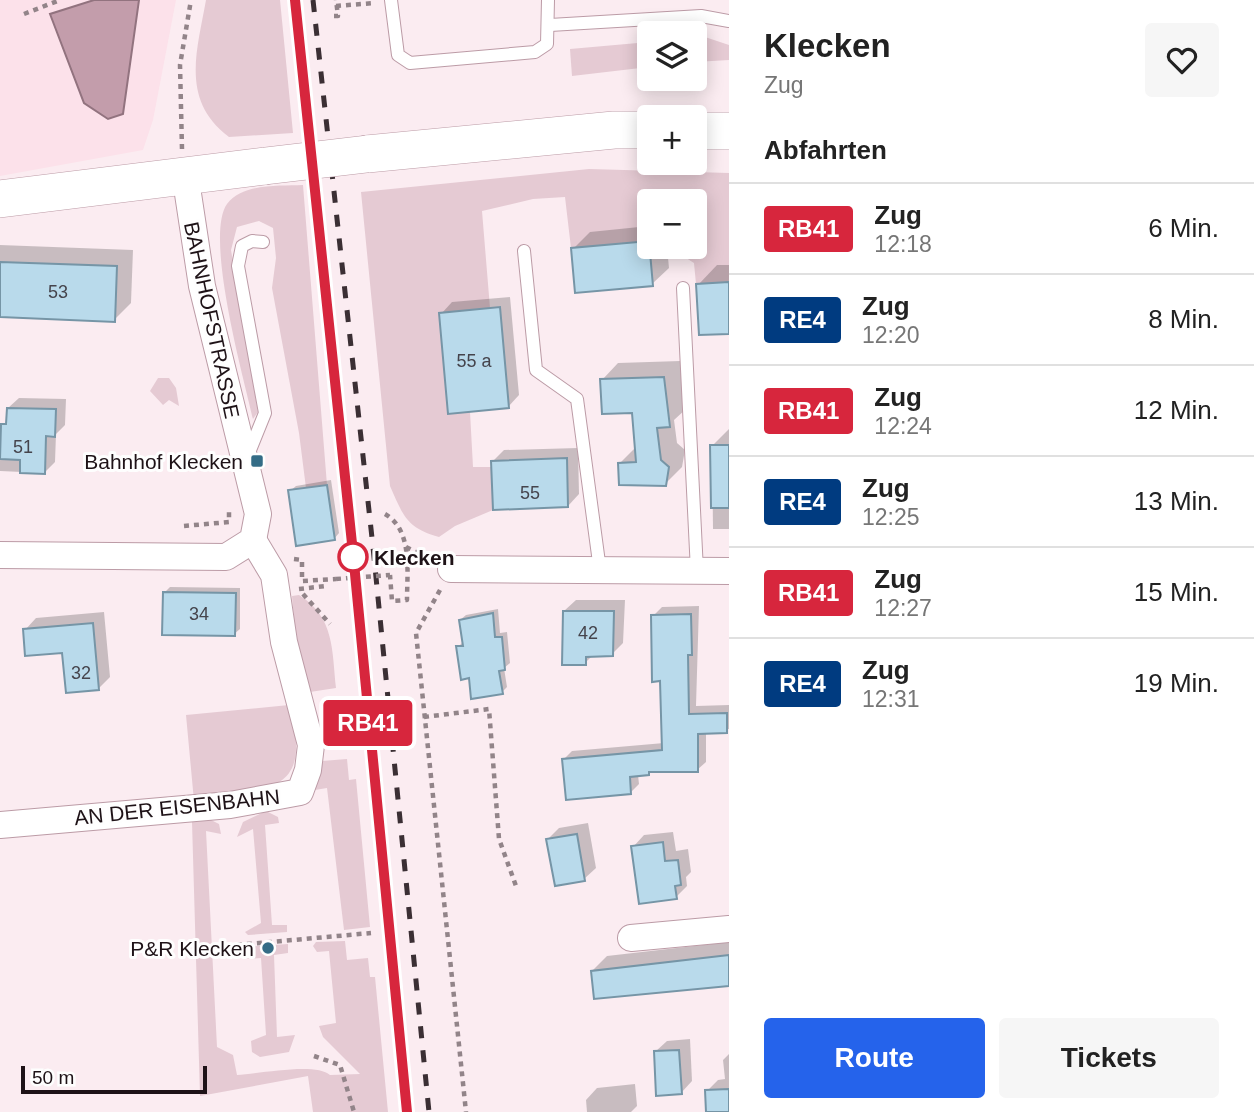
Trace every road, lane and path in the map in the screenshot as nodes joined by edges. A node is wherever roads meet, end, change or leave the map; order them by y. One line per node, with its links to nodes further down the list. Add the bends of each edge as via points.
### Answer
1 (60, 0): 6 (path)
2 (191, 0): 13 (path, via 180,65)
3 (548, 0): 9 (lane)
4 (387, 1): 5 (path); 9 (lane, via 398,55 410,63 535,52 547,44)
5 (336, 3): 7 (path, via 338,16)
6 (24, 14)
7 (334, 16)
8 (729, 21): 9 (lane, via 701,16)
9 (550, 25)
10 (637, 130): 13 (street, bridge)
11 (707, 131): 12 (street)
12 (729, 131)
13 (185, 174): 14 (street); 18 (street, BAHNHOFSTRASSE, via 202,286)
14 (0, 199)
15 (263, 242): 18 (lane, via 242,246 238,266 265,413)
16 (524, 251): 26 (lane, via 536,370 577,399)
17 (683, 288): 27 (lane)
18 (243, 465): 22 (street, BAHNHOFSTRASSE, via 258,514)
19 (229, 505): 21 (path, via 229,522)
20 (385, 514): 24 (path, bridge, via 395,519 406,547 407,600 392,601 390,575 302,581)
21 (184, 526)
22 (253, 540): 23 (street, via 226,557); 32 (street, AN DER EISENBAHN, via 274,575 284,642 307,722 311,746 300,792 230,805)
23 (0, 555)
24 (302, 560)
25 (451, 569): 26 (street); 31 (path, via 415,633)
26 (600, 570): 27 (street)
27 (696, 571): 28 (street)
28 (729, 571)
29 (297, 589): 30 (path)
30 (330, 624)
31 (424, 717): 33 (path, via 489,709 499,839); 40 (path)
32 (0, 825)
33 (516, 886)
34 (729, 929): 36 (street)
35 (371, 933): 37 (path)
36 (631, 938)
37 (237, 945)
38 (314, 1056): 39 (path, via 340,1065)
39 (354, 1112)
40 (466, 1112)

